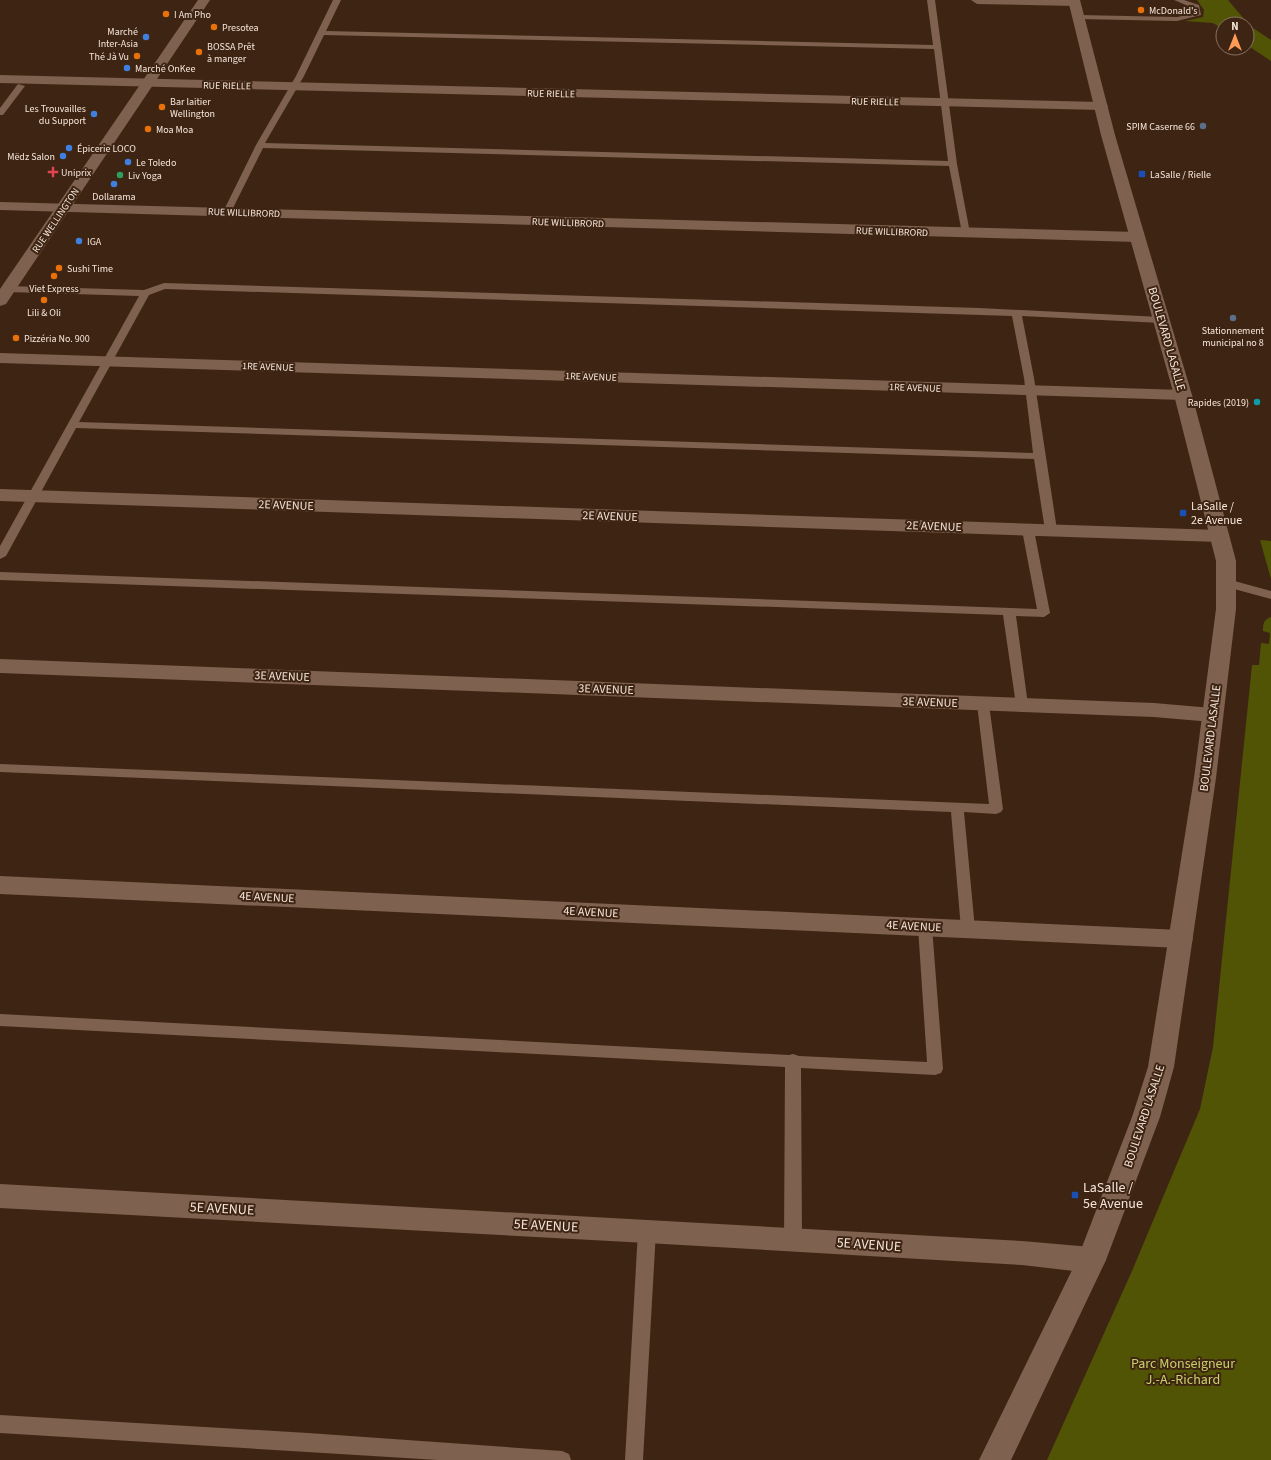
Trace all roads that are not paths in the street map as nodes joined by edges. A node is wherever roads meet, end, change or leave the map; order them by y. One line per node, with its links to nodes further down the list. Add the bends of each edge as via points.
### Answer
1 (204, 0): 10 (street, RUE WELLINGTON)
2 (337, 0): 7 (lane)
3 (931, 0): 8 (lane)
4 (977, 0): 6 (street)
5 (1178, 0): 6 (lane, via 1196,7 1197,16 1177,19)
6 (1075, 6): 14 (street, BOULEVARD LASALLE)
7 (320, 33): 8 (lane); 12 (lane)
8 (936, 47): 13 (lane)
9 (0, 79): 10 (street, RUE RIELLE)
10 (148, 83): 12 (street, RUE RIELLE); 19 (street, RUE WELLINGTON)
11 (22, 86): 15 (lane)
12 (293, 87): 13 (street, RUE RIELLE); 16 (lane)
13 (944, 102): 14 (street, RUE RIELLE); 17 (lane)
14 (1101, 106): 22 (street, BOULEVARD LASALLE)
15 (0, 113)
16 (260, 145): 17 (lane); 20 (lane)
17 (953, 164): 21 (lane)
18 (0, 206): 19 (street, RUE WILLIBRORD)
19 (63, 208): 20 (street, RUE WILLIBRORD); 24 (street, RUE WELLINGTON)
20 (227, 212): 21 (street, RUE WILLIBRORD)
21 (966, 233): 22 (street, RUE WILLIBRORD)
22 (1137, 237): 26 (street, BOULEVARD LASALLE)
23 (145, 293): 24 (lane); 25 (lane, via 164,286); 28 (lane)
24 (4, 295)
25 (1017, 314): 26 (lane); 29 (lane)
26 (1161, 320): 30 (street, BOULEVARD LASALLE)
27 (0, 358): 28 (street, 1RE AVENUE)
28 (107, 361): 29 (street, 1RE AVENUE); 31 (lane)
29 (1031, 390): 30 (street, 1RE AVENUE); 32 (lane)
30 (1183, 395): 37 (street, BOULEVARD LASALLE)
31 (72, 425): 32 (lane); 34 (lane)
32 (1039, 456): 36 (lane)
33 (0, 495): 34 (street, 2E AVENUE)
34 (32, 496): 35 (street, 2E AVENUE); 38 (lane)
35 (1028, 530): 36 (street, 2E AVENUE); 42 (lane, via 1044,613)
36 (1051, 530): 37 (street, 2E AVENUE)
37 (1219, 536): 40 (street, BOULEVARD LASALLE, via 1226,562)
38 (0, 556)
39 (0, 576): 42 (lane)
40 (1227, 583): 41 (lane); 46 (street, BOULEVARD LASALLE)
41 (1271, 595)
42 (1009, 612): 45 (lane)
43 (0, 666): 44 (street, 3E AVENUE)
44 (983, 704): 45 (street, 3E AVENUE); 48 (lane, via 996,809)
45 (1022, 705): 46 (street, 3E AVENUE)
46 (1212, 715): 52 (street, BOULEVARD LASALLE)
47 (0, 768): 48 (lane)
48 (957, 808): 51 (lane)
49 (0, 885): 50 (street, 4E AVENUE)
50 (925, 927): 51 (street, 4E AVENUE); 54 (lane, via 935,1068)
51 (968, 929): 52 (street, 4E AVENUE)
52 (1181, 939): 58 (street, BOULEVARD LASALLE, via 1161,1068 1146,1117)
53 (0, 1020): 54 (lane)
54 (793, 1060): 57 (lane)
55 (0, 1196): 56 (street, 5E AVENUE)
56 (647, 1231): 57 (street, 5E AVENUE); 62 (lane)
57 (793, 1239): 58 (street, 5E AVENUE, via 1022,1253)
58 (1091, 1260): 63 (street, BOULEVARD LASALLE)
59 (0, 1424): 60 (lane, via 308,1442)
60 (523, 1459): 61 (lane)
61 (562, 1460)
62 (634, 1460)
63 (995, 1460)

